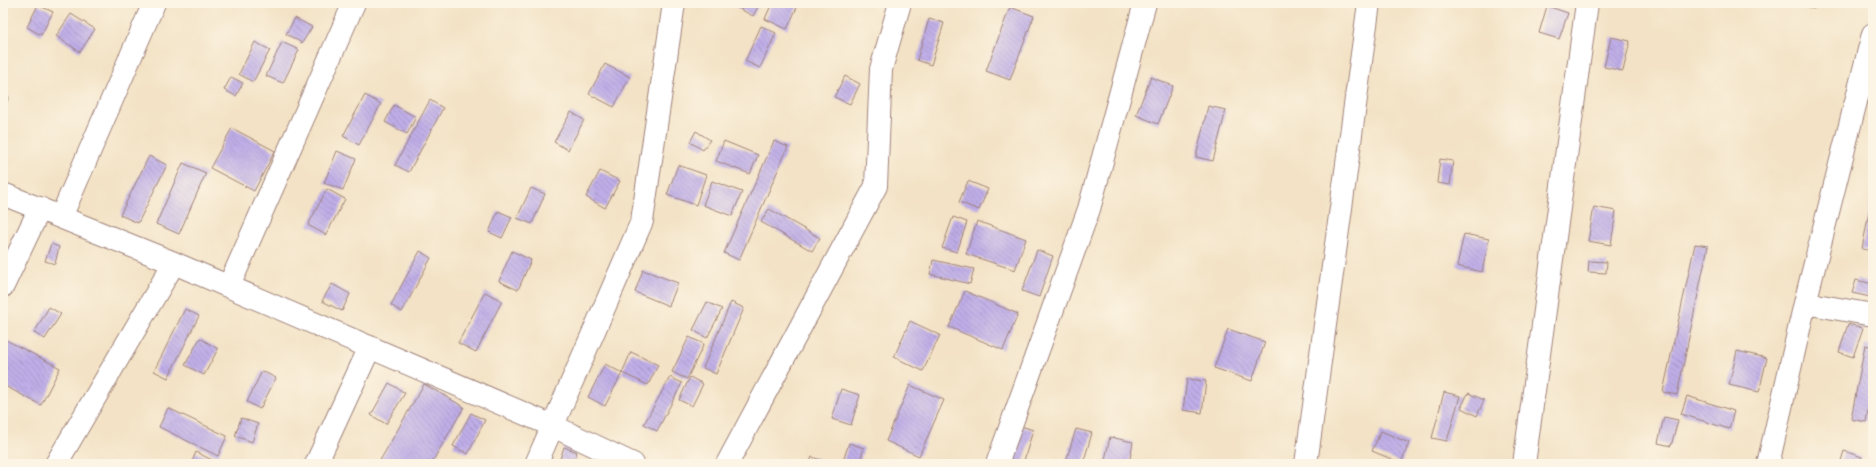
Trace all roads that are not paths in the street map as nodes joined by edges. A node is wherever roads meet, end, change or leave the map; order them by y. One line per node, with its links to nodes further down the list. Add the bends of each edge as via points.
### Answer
1 (154, 3): 11 (street)
2 (354, 3): 14 (street)
3 (674, 3): 18 (street, via 642,222)
4 (900, 3): 23 (street, via 881,69 876,186)
5 (1145, 3): 24 (street, via 1090,209)
6 (1370, 3): 25 (street)
7 (1587, 3): 26 (street)
8 (1873, 34): 15 (street)
9 (3, 194): 10 (street)
10 (40, 208): 11 (street); 13 (street)
11 (61, 217): 12 (street)
12 (174, 263): 14 (street); 19 (street)
13 (3, 286)
14 (229, 286): 17 (street)
15 (1805, 303): 16 (street); 27 (street)
16 (1873, 315)
17 (370, 347): 18 (street); 20 (street)
18 (553, 426): 21 (street); 22 (street)
19 (56, 464)
20 (316, 464)
21 (536, 464)
22 (633, 464)
23 (727, 464)
24 (997, 464)
25 (1306, 464)
26 (1524, 464)
27 (1768, 464)

